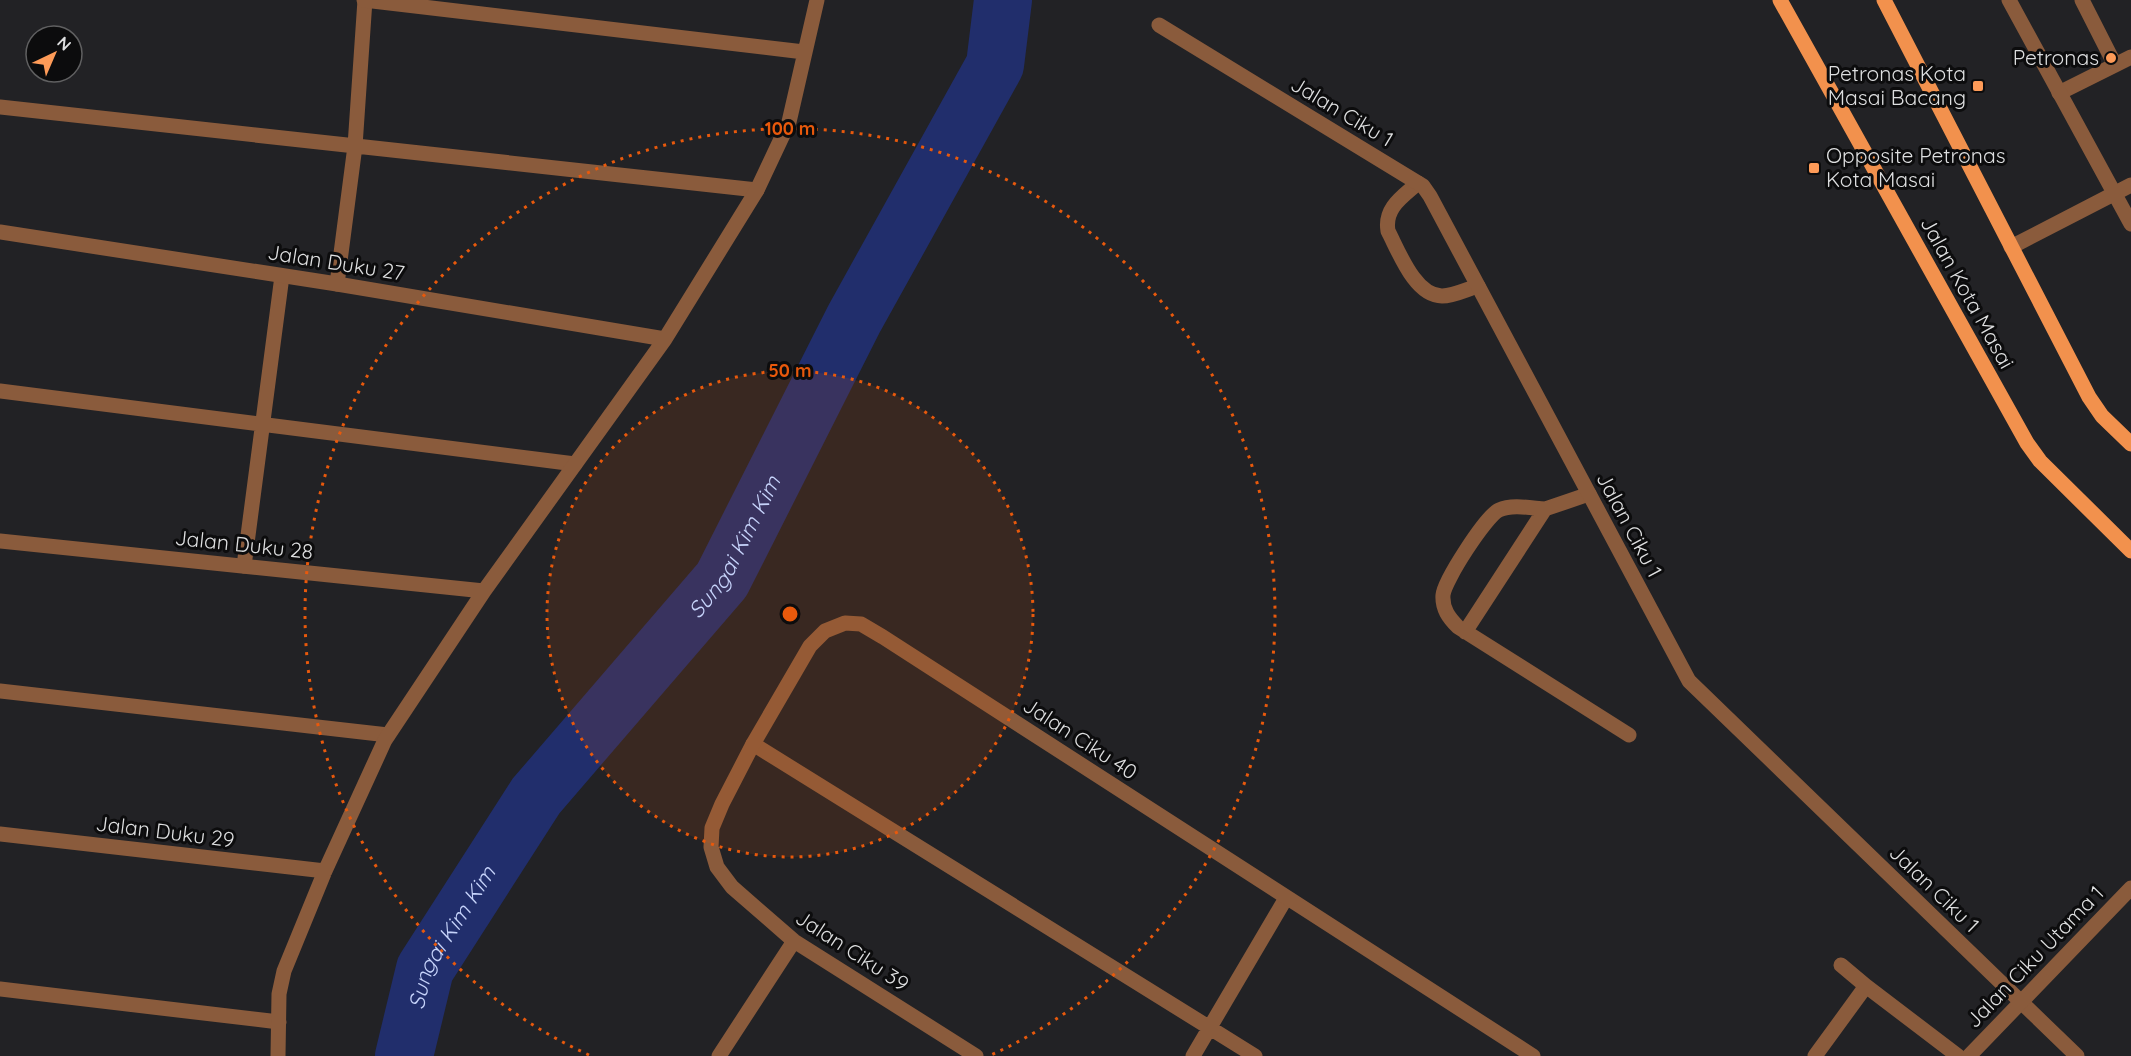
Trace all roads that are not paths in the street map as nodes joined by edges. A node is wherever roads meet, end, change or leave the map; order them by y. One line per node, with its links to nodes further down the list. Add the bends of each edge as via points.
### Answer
1 (365, 0): 8 (street); 13 (street)
2 (817, 0): 8 (street)
3 (1780, 0): 32 (main road, Jalan Kota Masai, via 2027,443)
4 (1884, 0): 20 (main road)
5 (2009, 0): 11 (street)
6 (2082, 0): 10 (street)
7 (1159, 25): 14 (street, Jalan Ciku 1)
8 (804, 52): 16 (street, via 789,122)
9 (2131, 57): 10 (street)
10 (2115, 65): 11 (street)
11 (2059, 93): 17 (street)
12 (0, 107): 13 (street)
13 (355, 146): 16 (street); 22 (street)
14 (1418, 183): 23 (street, Jalan Ciku 1, via 1430,196); 23 (street, via 1393,206 1387,223 1416,281 1423,290 1445,296)
15 (2131, 185): 17 (street)
16 (757, 190): 24 (street)
17 (2115, 195): 18 (street); 20 (street)
18 (2131, 224)
19 (0, 232): 21 (street, Jalan Duku 27)
20 (2011, 247): 27 (main road, via 2092,404)
21 (282, 276): 22 (street, Jalan Duku 27); 26 (street)
22 (337, 284): 24 (street, Jalan Duku 27)
23 (1478, 286): 29 (street, Jalan Ciku 1)
24 (665, 339): 28 (street)
25 (0, 391): 26 (street)
26 (263, 424): 28 (street); 33 (street)
27 (2131, 444)
28 (575, 464): 34 (street)
29 (1589, 494): 30 (street); 49 (street, Jalan Ciku 1, via 1693,685)
30 (1545, 509): 35 (street); 35 (street, via 1506,508 1485,523 1443,593 1448,618)
31 (0, 541): 33 (street, Jalan Duku 28)
32 (2131, 551)
33 (244, 566): 34 (street, Jalan Duku 28)
34 (484, 591): 37 (street)
35 (1465, 632): 38 (street)
36 (0, 691): 37 (street)
37 (388, 735): 42 (street)
38 (1629, 735)
39 (753, 744): 41 (street, Jalan Ciku 40, via 712,828 711,847); 44 (street, Jalan Ciku 40, via 810,646 825,631 845,623 861,624); 51 (street)
40 (0, 834): 42 (street, Jalan Duku 29)
41 (717, 867): 45 (street, Jalan Ciku 39, via 732,887)
42 (325, 871): 50 (street, via 282,979)
43 (2131, 888): 49 (street, Jalan Ciku Utama 1)
44 (1286, 898): 51 (street); 57 (street, Jalan Ciku 40)
45 (794, 941): 53 (street); 54 (street, Jalan Ciku 39)
46 (1841, 965): 47 (street)
47 (1866, 986): 58 (street); 59 (street)
48 (0, 989): 50 (street)
49 (2021, 1003): 60 (street, Jalan Ciku Utama 1); 61 (street, Jalan Ciku 1)
50 (279, 1022): 52 (street)
51 (1210, 1028): 55 (street); 56 (street)
52 (278, 1056)
53 (718, 1056)
54 (976, 1056)
55 (1193, 1056)
56 (1255, 1056)
57 (1533, 1056)
58 (1815, 1056)
59 (1958, 1056)
60 (1968, 1056)
61 (2077, 1056)

